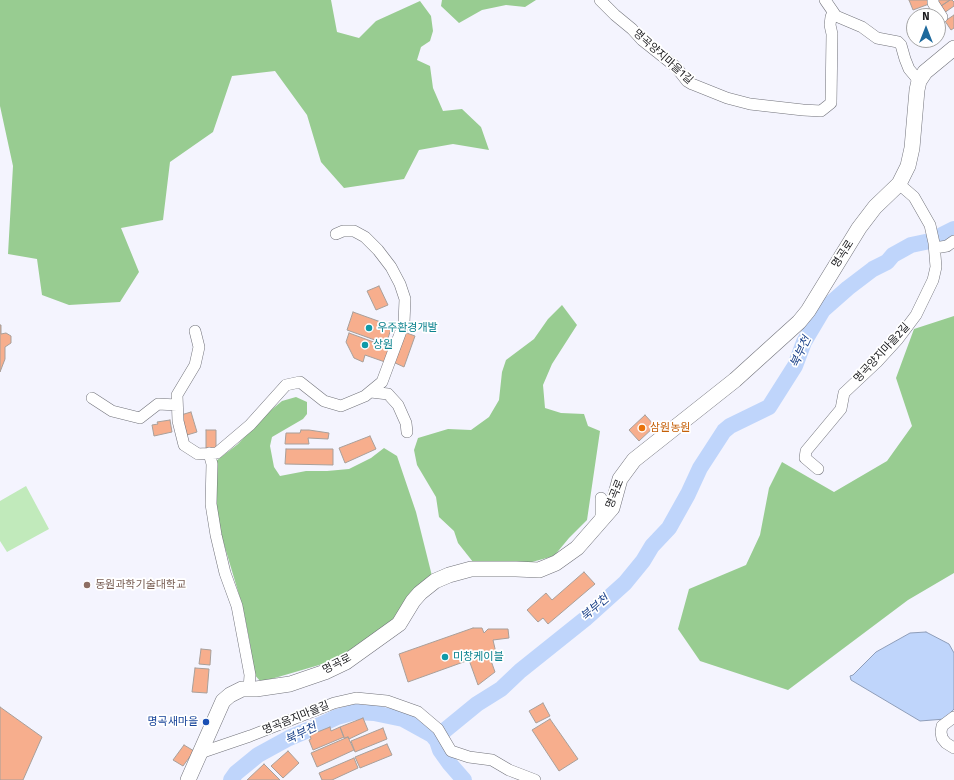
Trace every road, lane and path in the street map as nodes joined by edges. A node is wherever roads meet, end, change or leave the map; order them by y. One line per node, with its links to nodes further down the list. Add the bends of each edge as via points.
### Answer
1 (600, 0): 3 (street, 명곡양지마을1길, via 692,84 750,104 821,111 832,103 830,25)
2 (825, 0): 3 (street)
3 (833, 12): 5 (street, via 836,16 862,27 876,38 898,42 909,69)
4 (954, 48): 5 (main road, via 925,72)
5 (919, 81): 6 (main road, 명곡로, via 912,148 908,166)
6 (899, 184): 9 (street, 명곡양지마을2길, via 914,197 930,225); 18 (main road, 명곡로, via 875,207 859,228 799,322 735,380 634,460 620,479 612,508)
7 (336, 234): 11 (street, via 354,231 365,237 391,266 405,299 404,323 382,382)
8 (954, 241): 9 (street, via 947,246)
9 (935, 248): 16 (street, 명곡양지마을2길, via 936,266 933,280 916,316 877,362 844,393 841,409 806,451 805,458)
10 (195, 331): 13 (street, via 199,347 195,365 177,395)
11 (371, 392): 14 (street, via 388,394 398,405); 15 (street, via 341,406 324,401 300,382 286,385 232,441 217,453)
12 (92, 398): 13 (street, via 112,411 140,418 158,404)
13 (177, 405): 15 (street, via 184,445 198,454)
14 (407, 432)
15 (209, 454): 19 (street, via 212,464 211,504 216,535 225,573 237,606 250,675)
16 (818, 469)
17 (602, 498): 18 (street)
18 (601, 521): 19 (main road, 명곡로, via 577,548 556,563 540,570 471,569 449,575 435,581 420,593 399,624 346,662 290,684)
19 (249, 690): 22 (main road, 명곡로, via 230,695 223,701)
20 (954, 717): 21 (street, via 942,726 941,732 946,743)
21 (954, 748)
22 (200, 752): 23 (main road, 명곡로); 24 (street, 명곡음지마을길, via 250,736 334,703 356,698 387,701 418,712 438,729 451,751 469,757 492,760)
23 (188, 780)
24 (535, 780)

